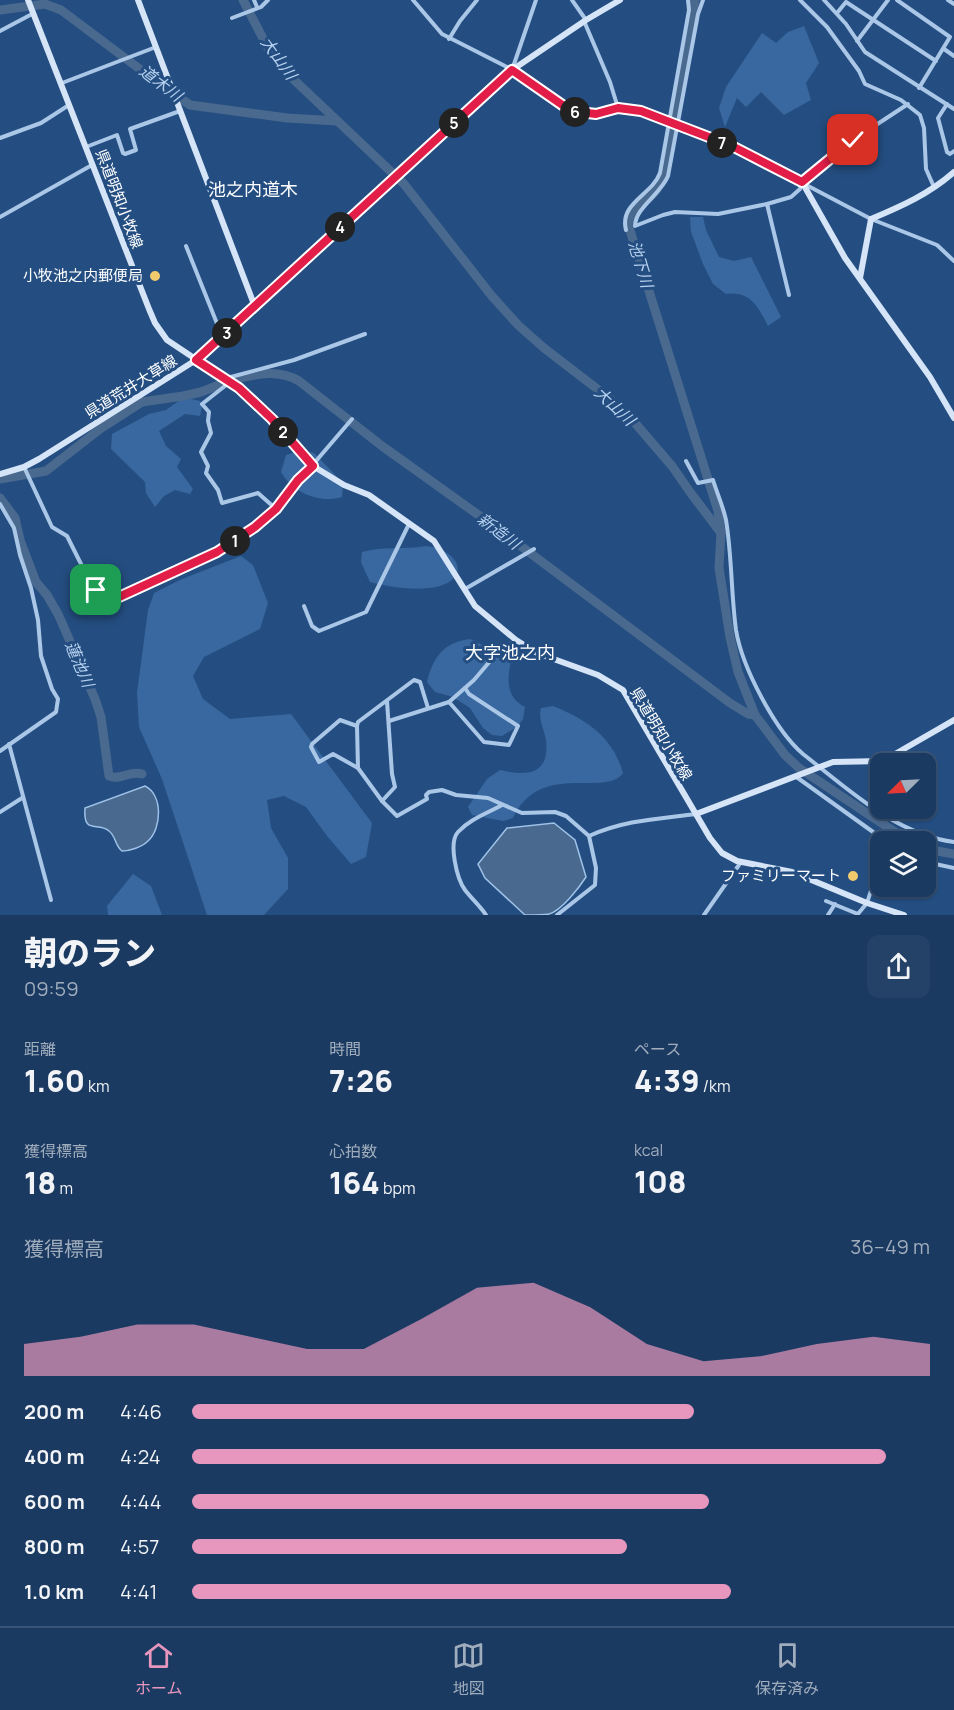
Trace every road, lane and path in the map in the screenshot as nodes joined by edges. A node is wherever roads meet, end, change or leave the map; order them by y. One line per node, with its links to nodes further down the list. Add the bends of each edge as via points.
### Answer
1 (138, 0): 26 (main road)
2 (254, 0): 18 (street)
3 (268, 0): 18 (street)
4 (413, 0): 24 (street)
5 (477, 0): 24 (street)
6 (536, 0): 30 (street)
7 (572, 0): 22 (street)
8 (620, 0): 22 (main road, 県道荒井大草線)
9 (688, 0): 39 (street)
10 (703, 0): 40 (street)
11 (800, 0): 34 (street, via 827,27 865,84)
12 (824, 0): 19 (street)
13 (888, 0): 21 (street)
14 (897, 0): 27 (street, via 949,36)
15 (948, 0): 16 (street)
16 (954, 4)
17 (31, 6): 23 (street); 31 (main road, 県道明知小牧線)
18 (256, 7): 20 (street)
19 (837, 13): 21 (street, via 846,2); 25 (street)
20 (232, 18)
21 (874, 20): 25 (street); 29 (street)
22 (585, 21): 30 (main road, 県道荒井大草線); 37 (street)
23 (0, 31)
24 (449, 39): 30 (street)
25 (857, 41): 32 (street, via 865,52)
26 (156, 47): 31 (street); 36 (main road)
27 (944, 49): 28 (street); 29 (street)
28 (954, 56)
29 (936, 61): 32 (street)
30 (512, 70): 37 (street, via 571,111 596,114); 56 (main road, 県道荒井大草線)
31 (62, 83): 33 (main road, 県道明知小牧線)
32 (919, 88): 35 (street)
33 (70, 104): 41 (street, via 41,123); 42 (main road, 県道明知小牧線)
34 (908, 104): 46 (street, via 841,148); 47 (street, via 920,115 924,162)
35 (947, 104): 38 (street); 43 (street, via 938,118 947,152)
36 (180, 107): 42 (street, via 130,129 136,150 123,153 117,135); 56 (main road)
37 (618, 108): 39 (street, via 641,111)
38 (954, 109)
39 (669, 122): 40 (street); 51 (street, via 658,179 626,213)
40 (679, 126): 46 (street, via 732,146); 48 (street, via 668,176 638,213 635,226 675,212 718,214)
41 (0, 138)
42 (86, 147): 44 (main road, 県道明知小牧線)
43 (954, 152)
44 (93, 165): 49 (street); 59 (main road, 県道明知小牧線, via 155,323 167,340)
45 (954, 172): 47 (main road)
46 (802, 182): 48 (street, via 791,197); 50 (street); 54 (main road)
47 (935, 188): 50 (main road)
48 (767, 204): 55 (street)
49 (0, 217)
50 (871, 219): 53 (street, via 937,245); 54 (main road)
51 (626, 230)
52 (186, 246): 58 (street)
53 (954, 261)
54 (860, 278): 61 (main road)
55 (789, 295)
56 (255, 307): 58 (main road, 県道荒井大草線)
57 (364, 334): 60 (street)
58 (223, 336): 59 (main road, 県道荒井大草線)
59 (196, 360): 60 (main road, 県道明知小牧線); 65 (main road, 県道荒井大草線)
60 (228, 380): 64 (main road, 県道明知小牧線, via 272,419); 68 (street, via 202,404 209,412 211,433 201,452 208,466 206,472 222,503 258,493)
61 (954, 418)
62 (352, 419): 64 (street)
63 (686, 461): 83 (street, via 698,483 713,480 725,517 736,631 747,667 776,723 795,748)
64 (313, 466): 68 (street); 69 (main road, 県道明知小牧線, via 344,486 369,495)
65 (24, 468): 66 (main road, 県道荒井大草線); 68 (street, via 52,526 67,537 85,580 114,599 217,552)
66 (0, 474)
67 (0, 504): 81 (street, via 14,528 38,620 41,656 59,705 56,712)
68 (276, 509)
69 (409, 524): 71 (main road, 県道明知小牧線, via 434,541); 72 (street, via 366,612 319,631 312,626)
70 (534, 549): 71 (street)
71 (464, 589): 73 (main road, 県道明知小牧線, via 475,606)
72 (304, 606)
73 (516, 640): 74 (street); 90 (main road, 県道明知小牧線, via 537,653 598,675 623,690)
74 (465, 688): 76 (street); 76 (street, via 518,726 509,745 484,742)
75 (387, 701): 77 (street, via 414,680 420,682); 79 (street); 80 (street)
76 (449, 702): 77 (street)
77 (428, 708): 79 (street)
78 (954, 720): 83 (main road, via 883,761 833,762)
79 (389, 721): 87 (street, via 395,787)
80 (357, 726): 84 (street); 84 (street, via 340,720 311,747 319,762 333,754)
81 (9, 744): 82 (street); 86 (street)
82 (0, 751)
83 (819, 767): 85 (main road); 93 (street, via 906,828 928,838)
84 (358, 768): 87 (street)
85 (795, 777): 90 (main road); 91 (street)
86 (22, 798): 89 (street); 98 (street)
87 (382, 801): 88 (street, via 396,816 427,799 429,792 442,790 488,798)
88 (503, 805): 92 (street, via 522,813 555,812 566,816); 103 (street, via 471,822 456,834 453,842 465,890)
89 (0, 812)
90 (696, 814): 92 (street, via 612,825); 94 (main road, 県道明知小牧線, via 722,853)
91 (873, 831)
92 (589, 836): 104 (street, via 596,868 595,885)
93 (954, 842)
94 (741, 862): 100 (main road, 県道明知小牧線, via 792,872); 105 (street)
95 (936, 864): 96 (street)
96 (954, 868)
97 (870, 894): 100 (street)
98 (51, 900)
99 (826, 901): 101 (street)
100 (867, 903): 102 (street); 107 (main road, 県道明知小牧線)
101 (835, 904): 102 (street); 106 (street)
102 (857, 914)
103 (486, 915)
104 (557, 915)
105 (704, 915)
106 (828, 915)
107 (904, 915)

